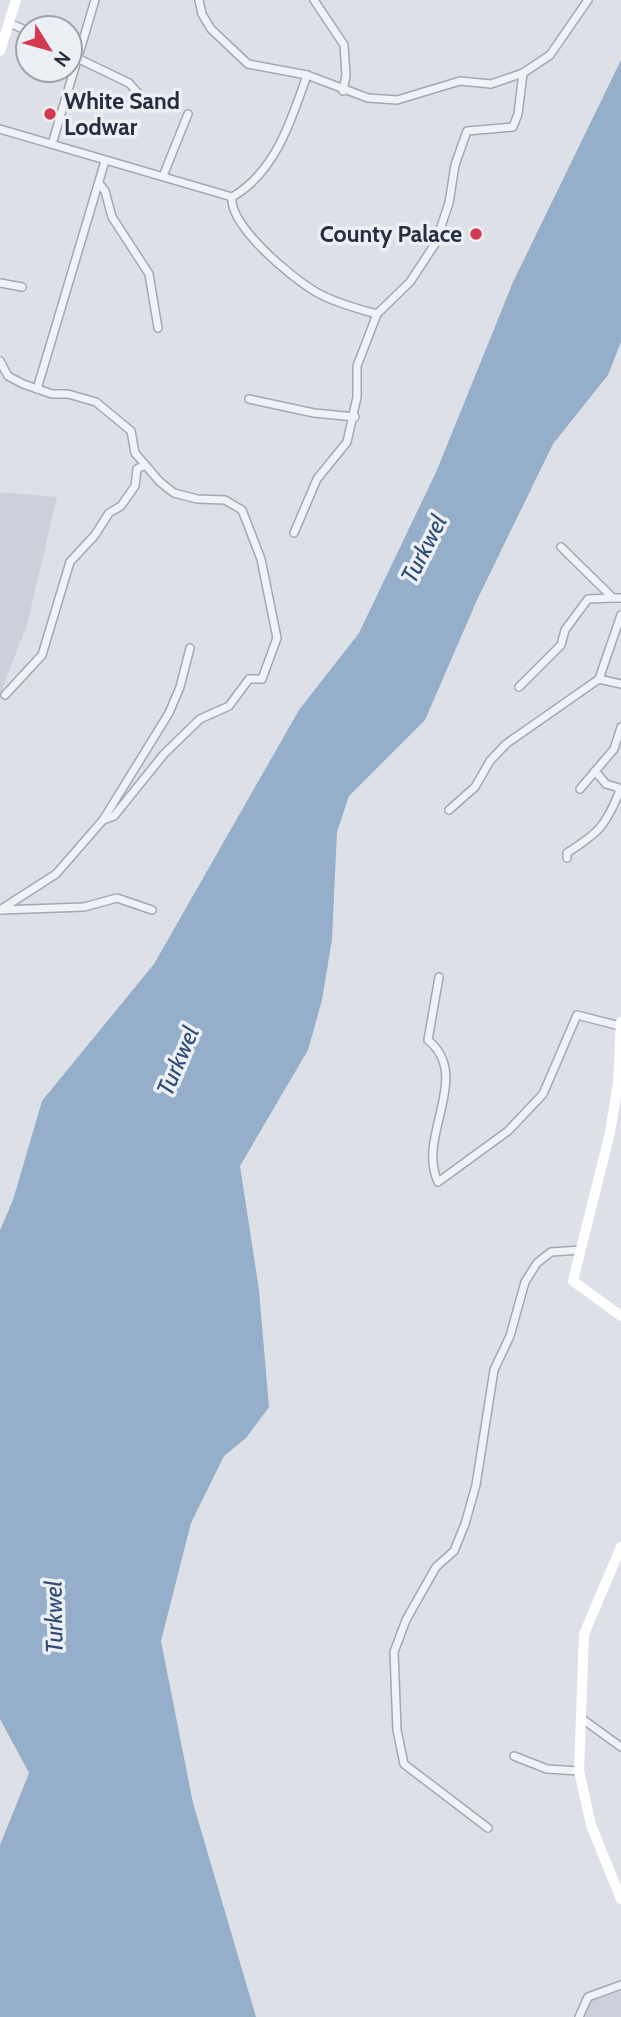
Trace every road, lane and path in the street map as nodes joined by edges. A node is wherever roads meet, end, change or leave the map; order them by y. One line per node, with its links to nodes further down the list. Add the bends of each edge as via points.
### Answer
1 (16, 0): 6 (street)
2 (95, 0): 8 (street)
3 (200, 0): 12 (street, via 211,29 248,64)
4 (314, 0): 14 (street, via 344,45)
5 (584, 1): 11 (street, via 550,55)
6 (9, 23): 7 (street); 9 (street)
7 (14, 25)
8 (84, 39)
9 (0, 51)
10 (84, 60): 15 (street, via 129,83)
11 (523, 73): 14 (street, via 491,84 460,81 397,100); 25 (street, via 513,127 467,131 435,244 410,282)
12 (307, 75): 14 (street); 22 (street, via 270,160 248,188)
13 (71, 84): 18 (street)
14 (343, 91)
15 (138, 93)
16 (188, 114): 20 (street)
17 (0, 129): 18 (street)
18 (52, 144): 19 (street)
19 (105, 161): 20 (street); 21 (street)
20 (163, 176): 22 (street)
21 (99, 183): 26 (street, via 106,191 112,217 149,274); 28 (street)
22 (232, 197): 25 (street, via 234,213 266,252 316,292)
23 (0, 283): 24 (street)
24 (22, 287)
25 (377, 314): 30 (street, via 357,366)
26 (158, 328)
27 (0, 361): 28 (street, via 11,379)
28 (37, 388): 31 (street, via 96,402 131,431 135,453)
29 (249, 399): 30 (street, via 314,413)
30 (355, 416): 32 (street, via 347,442 317,479)
31 (145, 465): 40 (street, via 137,469 135,486 121,506 109,513 70,562 42,655); 46 (street, via 174,493 225,500 242,510 261,559 277,638 262,678 249,679 229,706 195,724 114,816)
32 (294, 533)
33 (561, 547): 34 (street)
34 (617, 598): 39 (street, via 589,599 565,630 561,645)
35 (621, 615): 37 (street)
36 (190, 648): 46 (street, via 169,713)
37 (598, 679): 38 (street); 45 (street, via 506,744 475,787)
38 (621, 684)
39 (519, 687)
40 (5, 695)
41 (621, 727): 42 (street)
42 (618, 750): 43 (street)
43 (595, 771): 44 (street); 47 (street, via 606,784 619,788 619,793 603,828)
44 (580, 789)
45 (449, 810)
46 (103, 820): 48 (street, via 56,874)
47 (567, 858)
48 (0, 910): 49 (street, via 84,908 117,898)
49 (152, 910)
50 (439, 977): 51 (street, via 428,1040 447,1068 430,1160 438,1182 508,1131 543,1094 577,1015)
51 (621, 1024): 52 (street)
52 (619, 1082): 53 (street)
53 (581, 1250): 55 (street, via 573,1282); 61 (street, via 551,1252 525,1282 510,1336 494,1370 466,1524 454,1550 436,1567 406,1620 394,1653 397,1730 404,1764)
54 (621, 1303): 55 (street)
55 (617, 1314)
56 (621, 1547): 57 (street, via 584,1634)
57 (581, 1718): 58 (street); 60 (street)
58 (621, 1747)
59 (514, 1756): 60 (street, via 547,1769)
60 (579, 1770): 62 (street, via 591,1825)
61 (488, 1828)
62 (621, 1899)
63 (621, 1985): 64 (street, via 588,1997)
64 (579, 2017)

